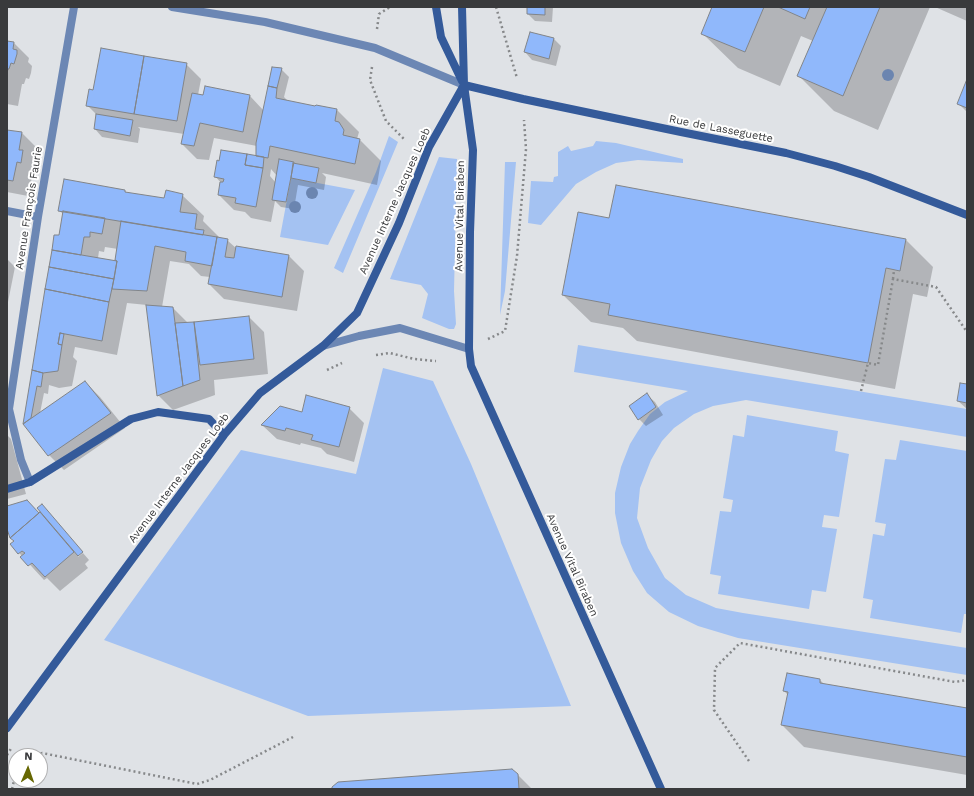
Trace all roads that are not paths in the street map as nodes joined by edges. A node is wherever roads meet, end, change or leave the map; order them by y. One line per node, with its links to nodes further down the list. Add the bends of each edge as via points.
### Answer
1 (74, 7): 8 (street, Avenue François Faurie)
2 (172, 7): 5 (street, via 265,22 375,48)
3 (436, 7): 5 (main road, via 441,38)
4 (462, 7): 5 (main road)
5 (464, 85): 7 (main road, Rue de Lasseguette, via 786,153 869,177); 9 (main road, Avenue Interne Jacques Loeb, via 429,147 399,223 357,313); 10 (main road, Avenue Vital Biraben, via 473,150)
6 (7, 211): 8 (street)
7 (967, 215)
8 (38, 217): 12 (street, Avenue François Faurie, via 9,409 21,460)
9 (323, 346): 10 (street, via 400,328); 11 (main road, Avenue Interne Jacques Loeb, via 260,394)
10 (469, 349): 15 (main road, Avenue Vital Biraben, via 471,366)
11 (224, 435): 12 (main road, via 209,419 158,412 131,419); 14 (main road, Avenue Interne Jacques Loeb)
12 (30, 482): 13 (main road)
13 (7, 488)
14 (7, 728)
15 (661, 789)

